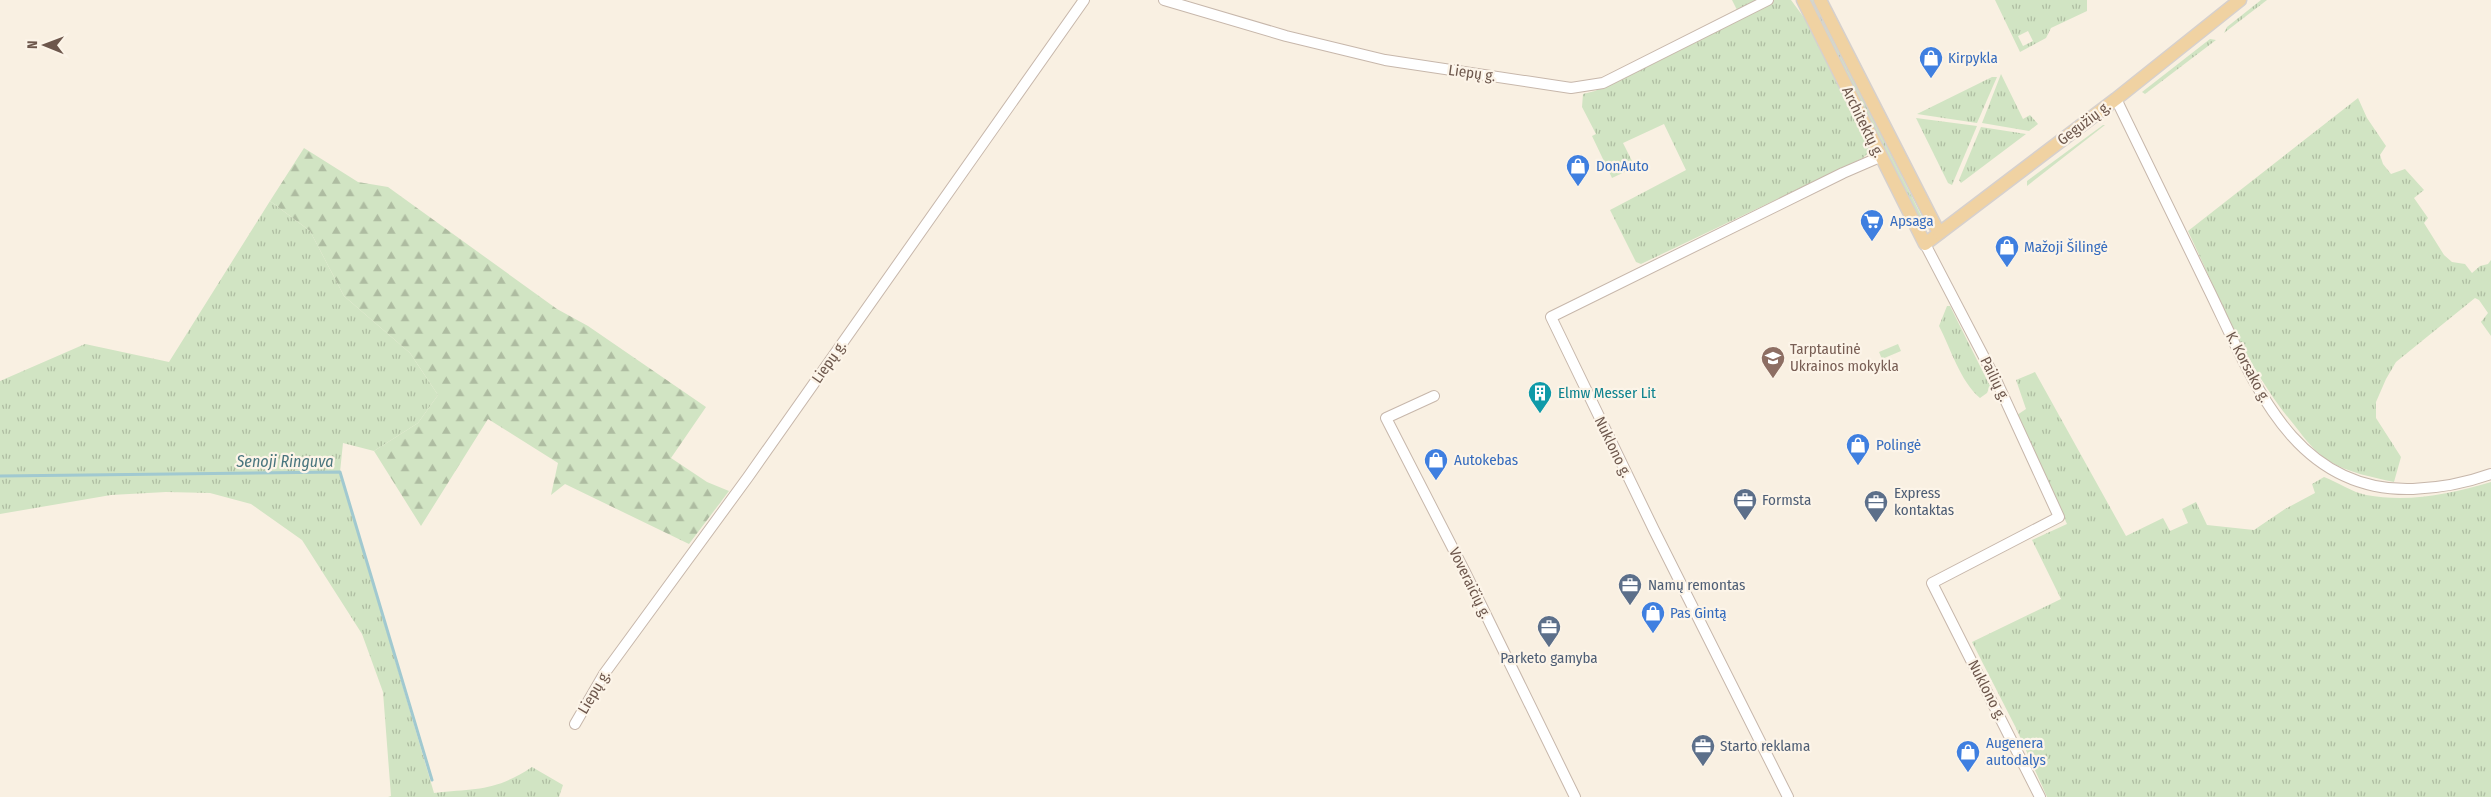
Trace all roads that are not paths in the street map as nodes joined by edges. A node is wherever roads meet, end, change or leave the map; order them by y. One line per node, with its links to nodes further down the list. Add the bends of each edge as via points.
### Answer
1 (1084, 0): 14 (street, Liepų g., via 742,485 604,674)
2 (1164, 0): 3 (street, Liepų g., via 1286,36 1377,58 1571,88 1602,83)
3 (1768, 0)
4 (1803, 0): 8 (main road, Architektų g.)
5 (1820, 0): 9 (main road, Architektų g.)
6 (2240, 0): 7 (main road, Gegužių g.)
7 (2116, 99): 9 (main road, Gegužių g.); 12 (street, K. Korsako g., via 2249,371 2277,419 2311,456 2359,483 2399,490 2447,486)
8 (1880, 157): 10 (main road, Architektų g.); 16 (street, Nuklono g., via 1551,317)
9 (1939, 234): 10 (main road, Gegužių g.)
10 (1924, 244): 13 (street, Pailių g., via 1997,382 2058,517)
11 (1434, 396): 15 (street, Voveraičių g., via 1386,418)
12 (2491, 474)
13 (1932, 583): 17 (street, Nuklono g.)
14 (575, 724)
15 (1575, 797)
16 (1788, 797)
17 (2040, 797)

